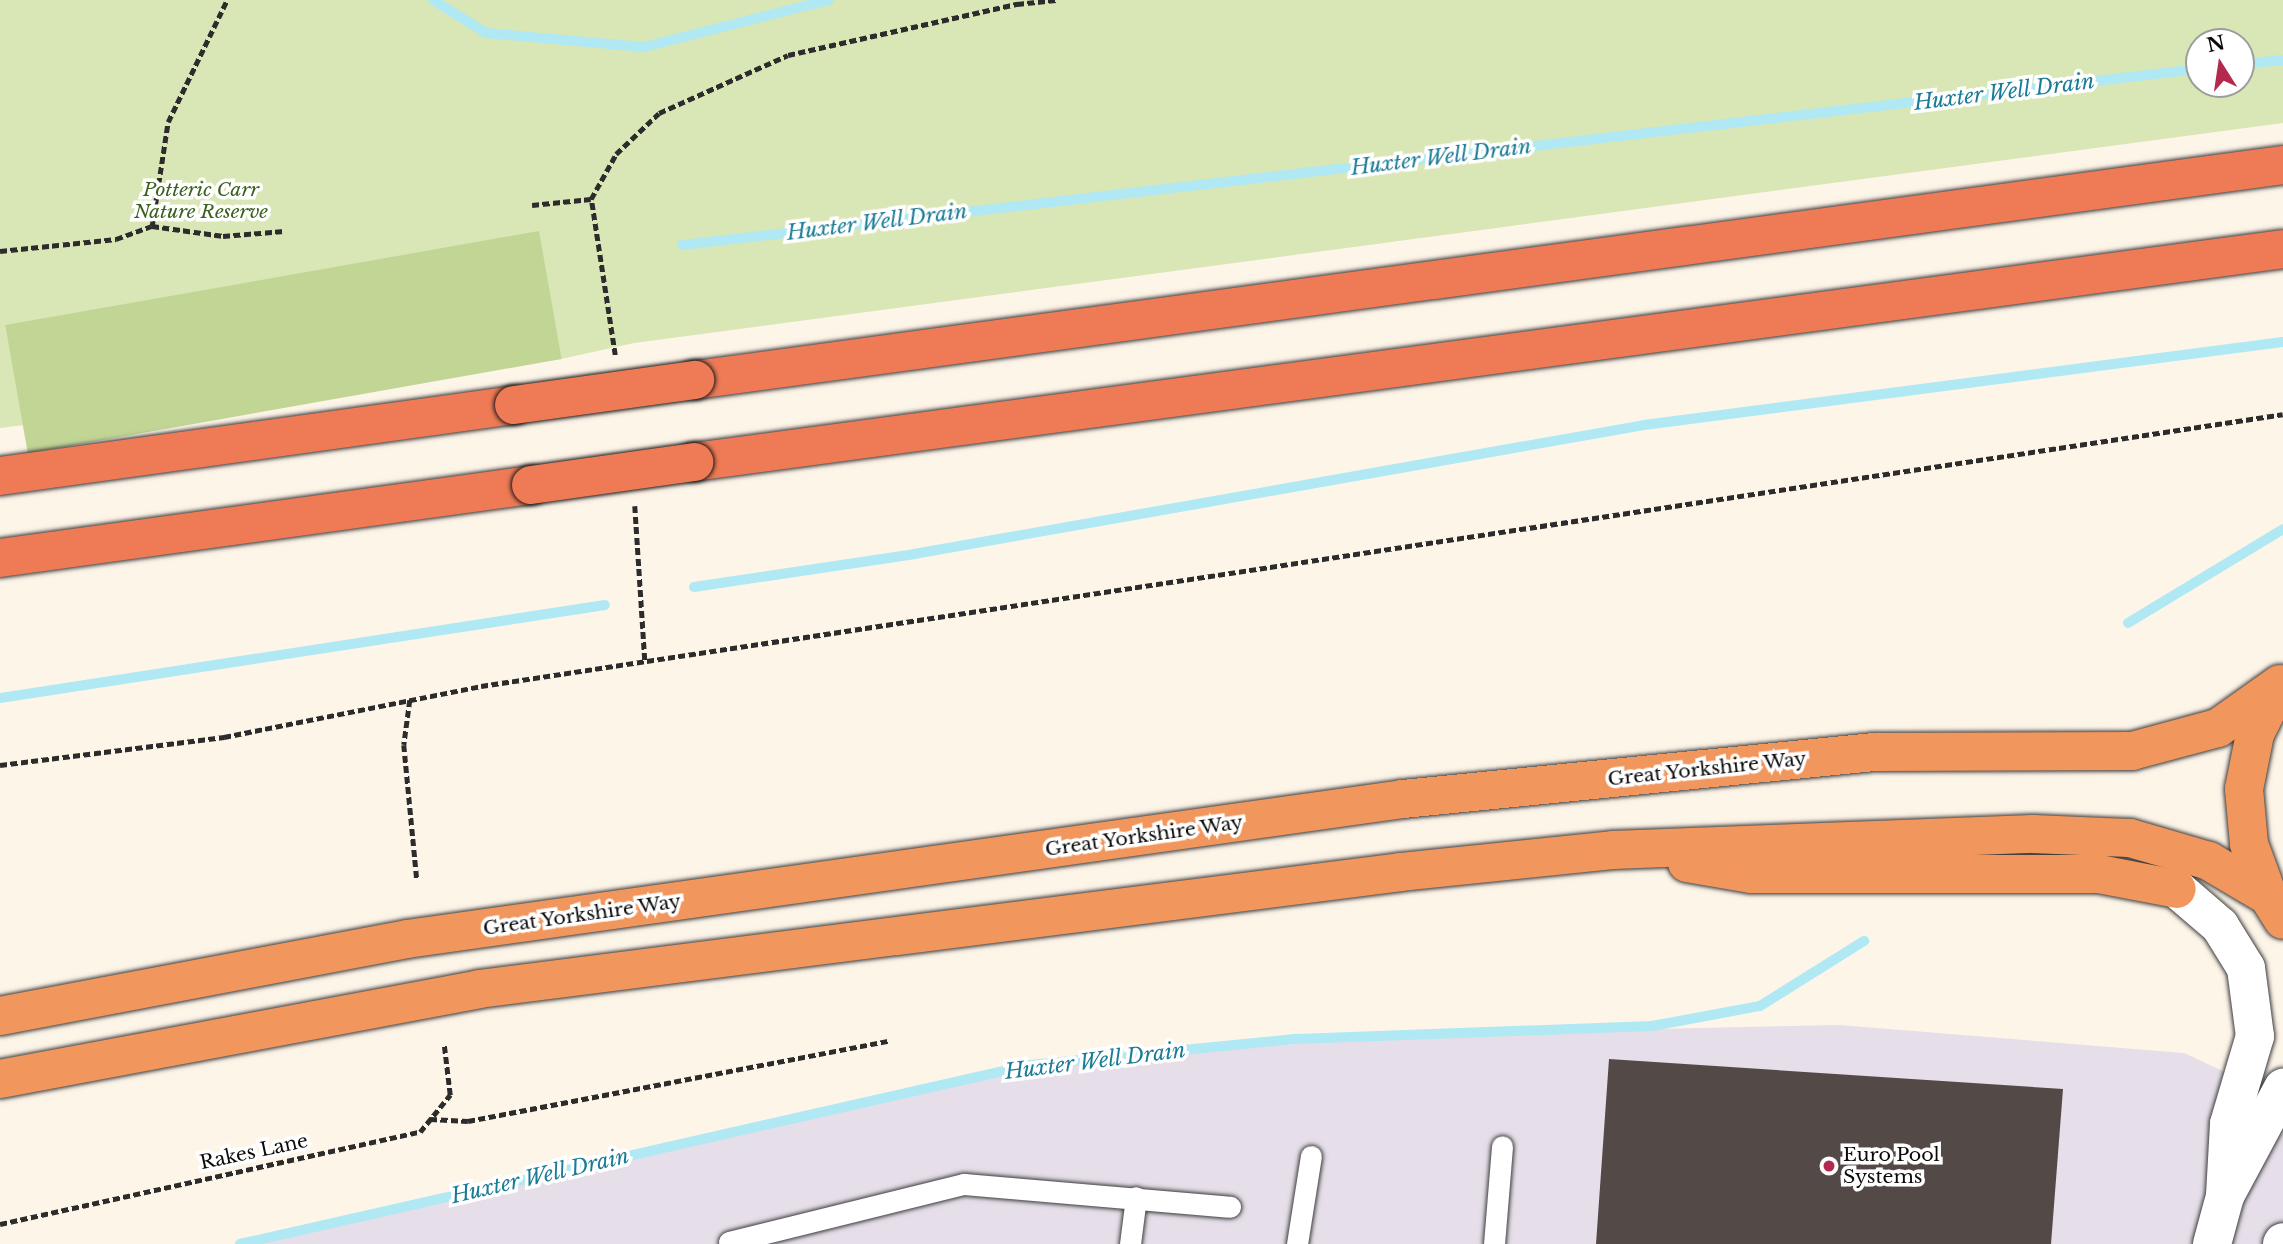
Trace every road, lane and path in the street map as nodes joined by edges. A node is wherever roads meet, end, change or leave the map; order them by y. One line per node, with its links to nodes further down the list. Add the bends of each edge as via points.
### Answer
1 (227, 0): 6 (path, via 168,122)
2 (1056, 0): 4 (path, via 1017,4 788,55 659,113 616,153)
3 (2283, 165): 12 (highway, bridge)
4 (591, 200): 5 (path); 10 (path)
5 (531, 205)
6 (152, 226): 7 (path, via 223,236); 9 (path, via 116,239)
7 (284, 232)
8 (2283, 249): 14 (highway, bridge)
9 (0, 251)
10 (616, 360)
11 (2283, 414): 15 (path)
12 (0, 476)
13 (634, 498): 15 (path)
14 (0, 558)
15 (645, 662): 17 (path)
16 (2281, 682): 22 (highway, via 2255,734 2245,789 2249,844); 23 (highway, Great Yorkshire Way, via 2218,728 2132,751 1876,752 1403,799 407,939)
17 (410, 700): 18 (path, via 224,737); 20 (path, via 404,745)
18 (0, 765)
19 (1613, 850): 21 (highway, via 1751,874 2099,874); 22 (highway, via 2033,834 2130,838 2209,861); 26 (highway, via 1401,872 479,989)
20 (417, 879)
21 (2177, 888): 31 (street, via 2220,926 2246,968 2255,1036 2229,1124)
22 (2275, 908)
23 (0, 1016)
24 (888, 1041): 28 (path, via 468,1121)
25 (444, 1045): 28 (path, Rakes Lane, via 450,1094)
26 (0, 1079)
27 (2283, 1088): 31 (street)
28 (429, 1119): 34 (path, Rakes Lane, via 420,1132)
29 (1502, 1146): 39 (lane)
30 (1311, 1156): 38 (lane)
31 (2225, 1196): 40 (street)
32 (1136, 1197): 33 (lane); 35 (lane, via 964,1184); 37 (lane)
33 (1230, 1207)
34 (0, 1224)
35 (723, 1243): 36 (lane)
36 (754, 1244)
37 (1130, 1244)
38 (1297, 1244)
39 (1494, 1244)
40 (2212, 1244)

